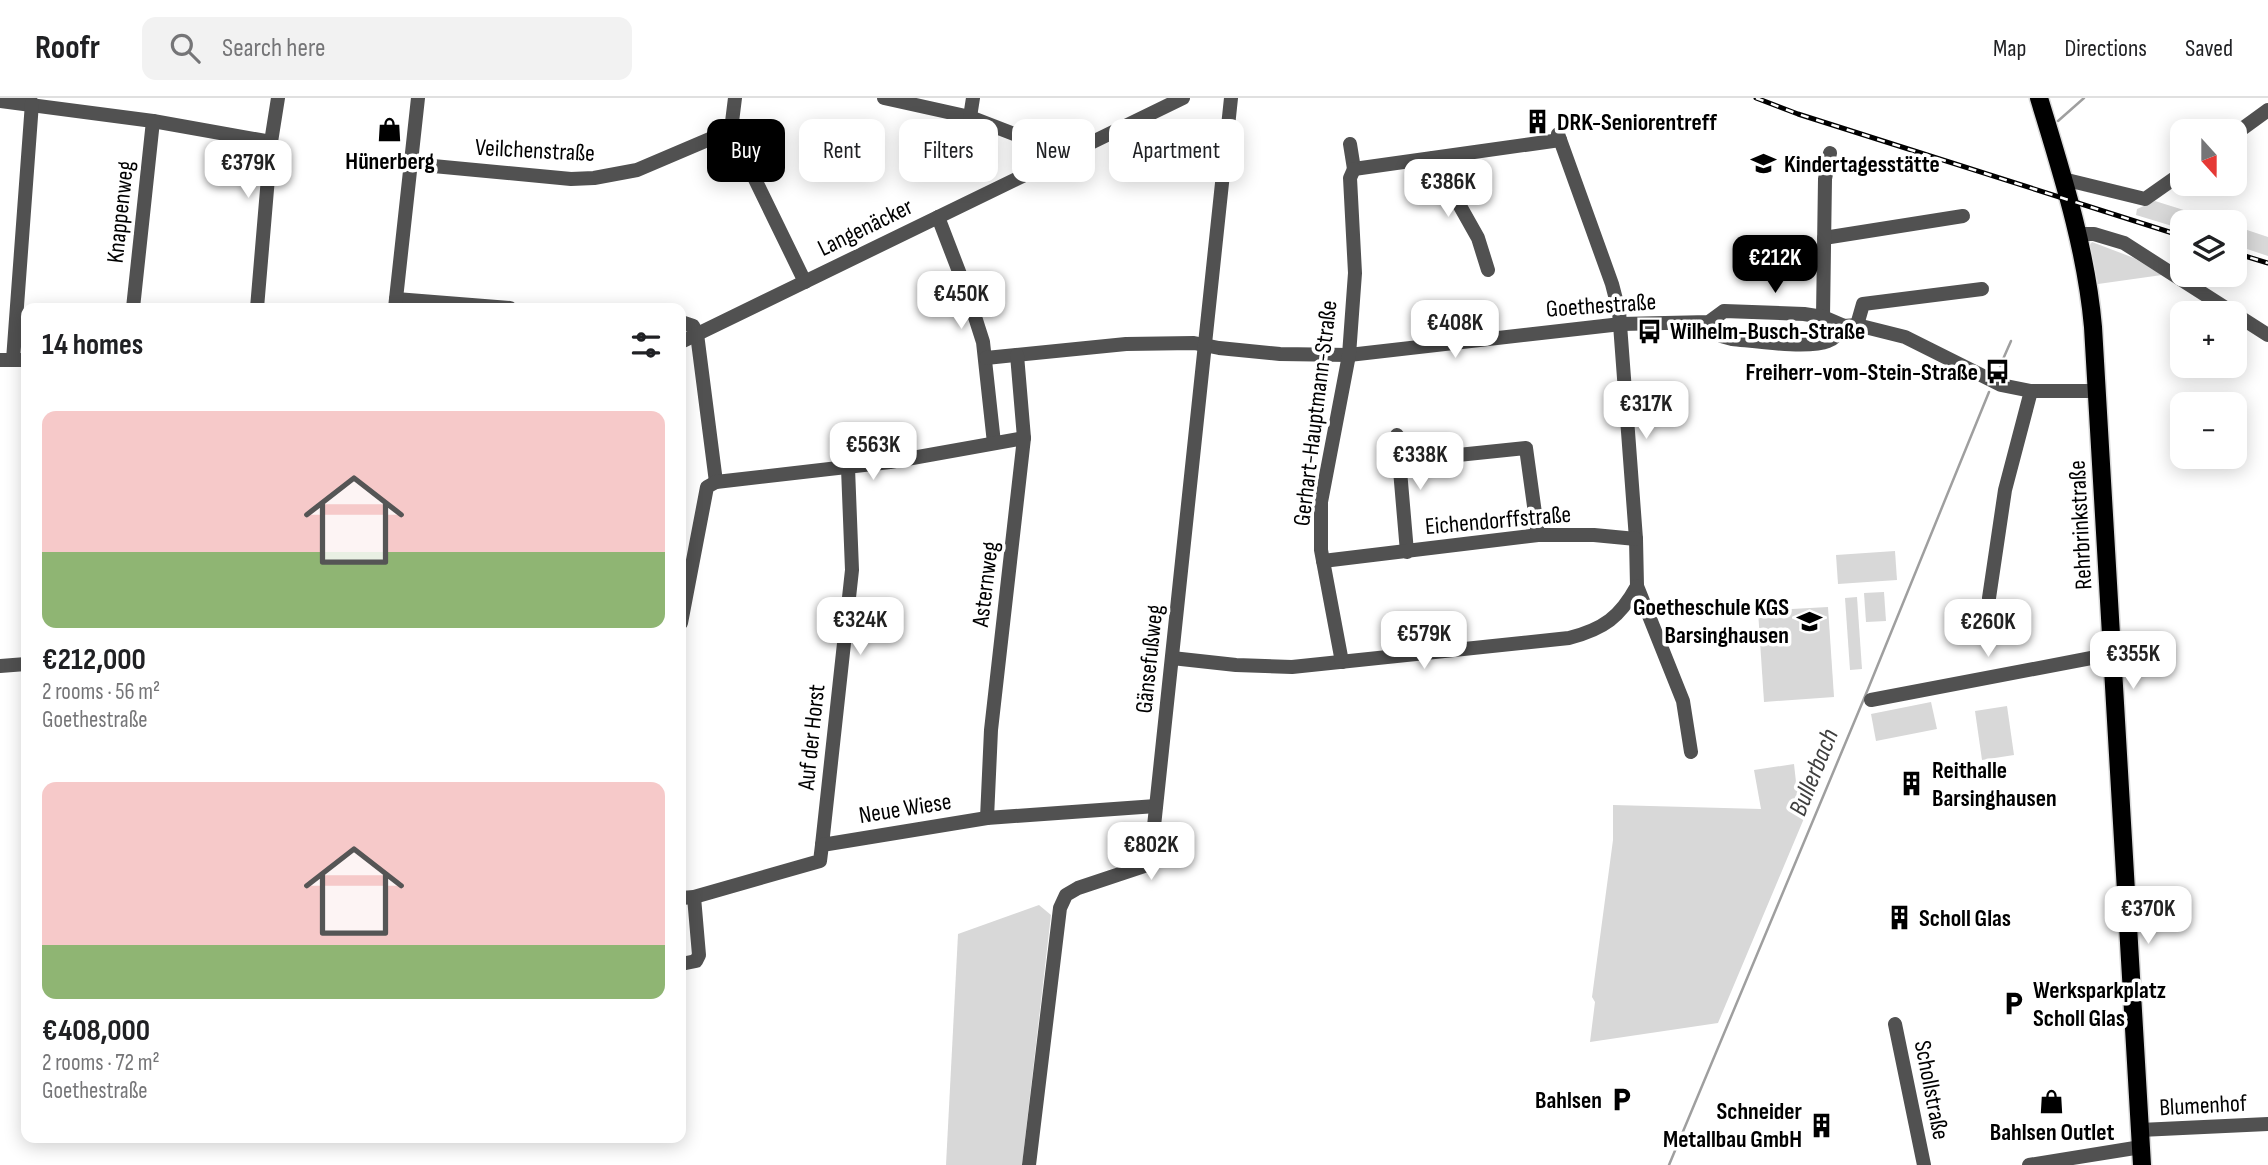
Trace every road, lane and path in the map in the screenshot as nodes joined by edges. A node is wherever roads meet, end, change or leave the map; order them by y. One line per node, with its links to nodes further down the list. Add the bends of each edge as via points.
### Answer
1 (278, 98): 19 (street)
2 (418, 98): 23 (street)
3 (735, 98): 13 (street)
4 (884, 98): 12 (street)
5 (973, 98): 12 (street)
6 (1183, 98): 18 (street, Langenäcker)
7 (1231, 98): 47 (street, Gänsefußweg)
8 (2039, 98): 25 (main road, Rehrbrinkstraße)
9 (0, 101): 10 (street)
10 (32, 103): 14 (street); 51 (street)
11 (2268, 110): 15 (street)
12 (970, 117): 16 (street)
13 (732, 119)
14 (153, 121): 19 (street); 36 (street, Knappenweg)
15 (2247, 125)
16 (1012, 133)
17 (707, 140): 23 (street, Veilchenstraße, via 637,170 594,178)
18 (1095, 141)
19 (271, 142): 37 (street)
20 (1350, 144): 24 (street, Gerhart-Hauptmann-Straße)
21 (1830, 153): 32 (street)
22 (1433, 158): 24 (street); 33 (street, via 1478,238); 42 (street, via 1559,137 1612,284)
23 (412, 164): 38 (street)
24 (1354, 169): 49 (street, Gerhart-Hauptmann-Straße, via 1350,178 1354,273)
25 (2063, 179): 28 (street, via 2146,199); 31 (main road, Rehrbrinkstraße)
26 (1012, 180): 29 (street, Langenäcker)
27 (756, 182): 34 (street)
28 (2170, 182)
29 (938, 216): 34 (street, Langenäcker); 50 (street)
30 (1963, 216): 32 (street)
31 (2078, 234): 45 (street, via 2124,243); 53 (main road, Rehrbrinkstraße, via 2091,302)
32 (1824, 238): 39 (street)
33 (1488, 270)
34 (805, 282): 44 (street, Langenäcker)
35 (1982, 289): 43 (street, via 1863,304)
36 (134, 303)
37 (257, 303)
38 (396, 303)
39 (1823, 317): 40 (street, Goethestraße, via 1724,311); 43 (street, Goethestraße)
40 (1709, 322): 42 (street, Goethestraße); 43 (street, via 1721,336 1819,344)
41 (686, 324): 44 (street)
42 (1621, 324): 49 (street, Goethestraße); 61 (street)
43 (1851, 326): 52 (street, Goethestraße, via 1905,337 2001,385)
44 (697, 334): 46 (street, Langenäcker); 59 (street)
45 (2268, 335)
46 (686, 340)
47 (1206, 345): 48 (street, Goethestraße, via 1126,344); 49 (street, Goethestraße, via 1280,354); 68 (street, Gänsefußweg)
48 (1017, 355): 50 (street, Goethestraße); 55 (street, Asternweg)
49 (1349, 355): 63 (street, Gerhart-Hauptmann-Straße, via 1321,502)
50 (986, 358): 56 (street)
51 (13, 360)
52 (2031, 391): 53 (street, Goethestraße); 66 (street, via 2005,490)
53 (2097, 391): 67 (main road, Rehrbrinkstraße)
54 (1397, 435): 57 (street)
55 (1024, 438): 56 (street); 75 (street, Asternweg, via 991,730)
56 (994, 443): 58 (street)
57 (1400, 461): 60 (street, via 1526,448); 62 (street)
58 (848, 468): 59 (street); 76 (street, Auf der Horst, via 852,570)
59 (716, 482): 65 (street, via 707,487)
60 (1538, 535): 61 (street, Eichendorffstraße); 62 (street, Eichendorffstraße)
61 (1636, 539): 64 (street)
62 (1407, 552): 63 (street, Eichendorffstraße)
63 (1324, 561): 69 (street, Gerhart-Hauptmann-Straße)
64 (1637, 586): 69 (street, via 1625,607 1589,633); 73 (street, via 1683,701)
65 (686, 597)
66 (1989, 598)
67 (2112, 654): 72 (street); 81 (main road, Rehrbrinkstraße)
68 (1172, 658): 69 (street, via 1292,667); 74 (street, Gänsefußweg)
69 (1342, 662)
70 (21, 664): 71 (street)
71 (0, 666)
72 (1871, 700)
73 (1691, 752)
74 (1156, 807): 75 (street, Neue Wiese); 82 (street, Gänsefußweg, via 1150,864 1078,888 1066,895 1060,908)
75 (987, 818): 76 (street, Neue Wiese)
76 (822, 845): 77 (street, via 820,861)
77 (687, 898): 78 (street, via 699,955 696,961)
78 (686, 963)
79 (1895, 1024): 83 (street, Schollstraße)
80 (2268, 1124): 81 (street, Blumenhof)
81 (2141, 1147): 84 (street, Blumenhof)
82 (1029, 1165)
83 (1924, 1165)
84 (2029, 1165)

